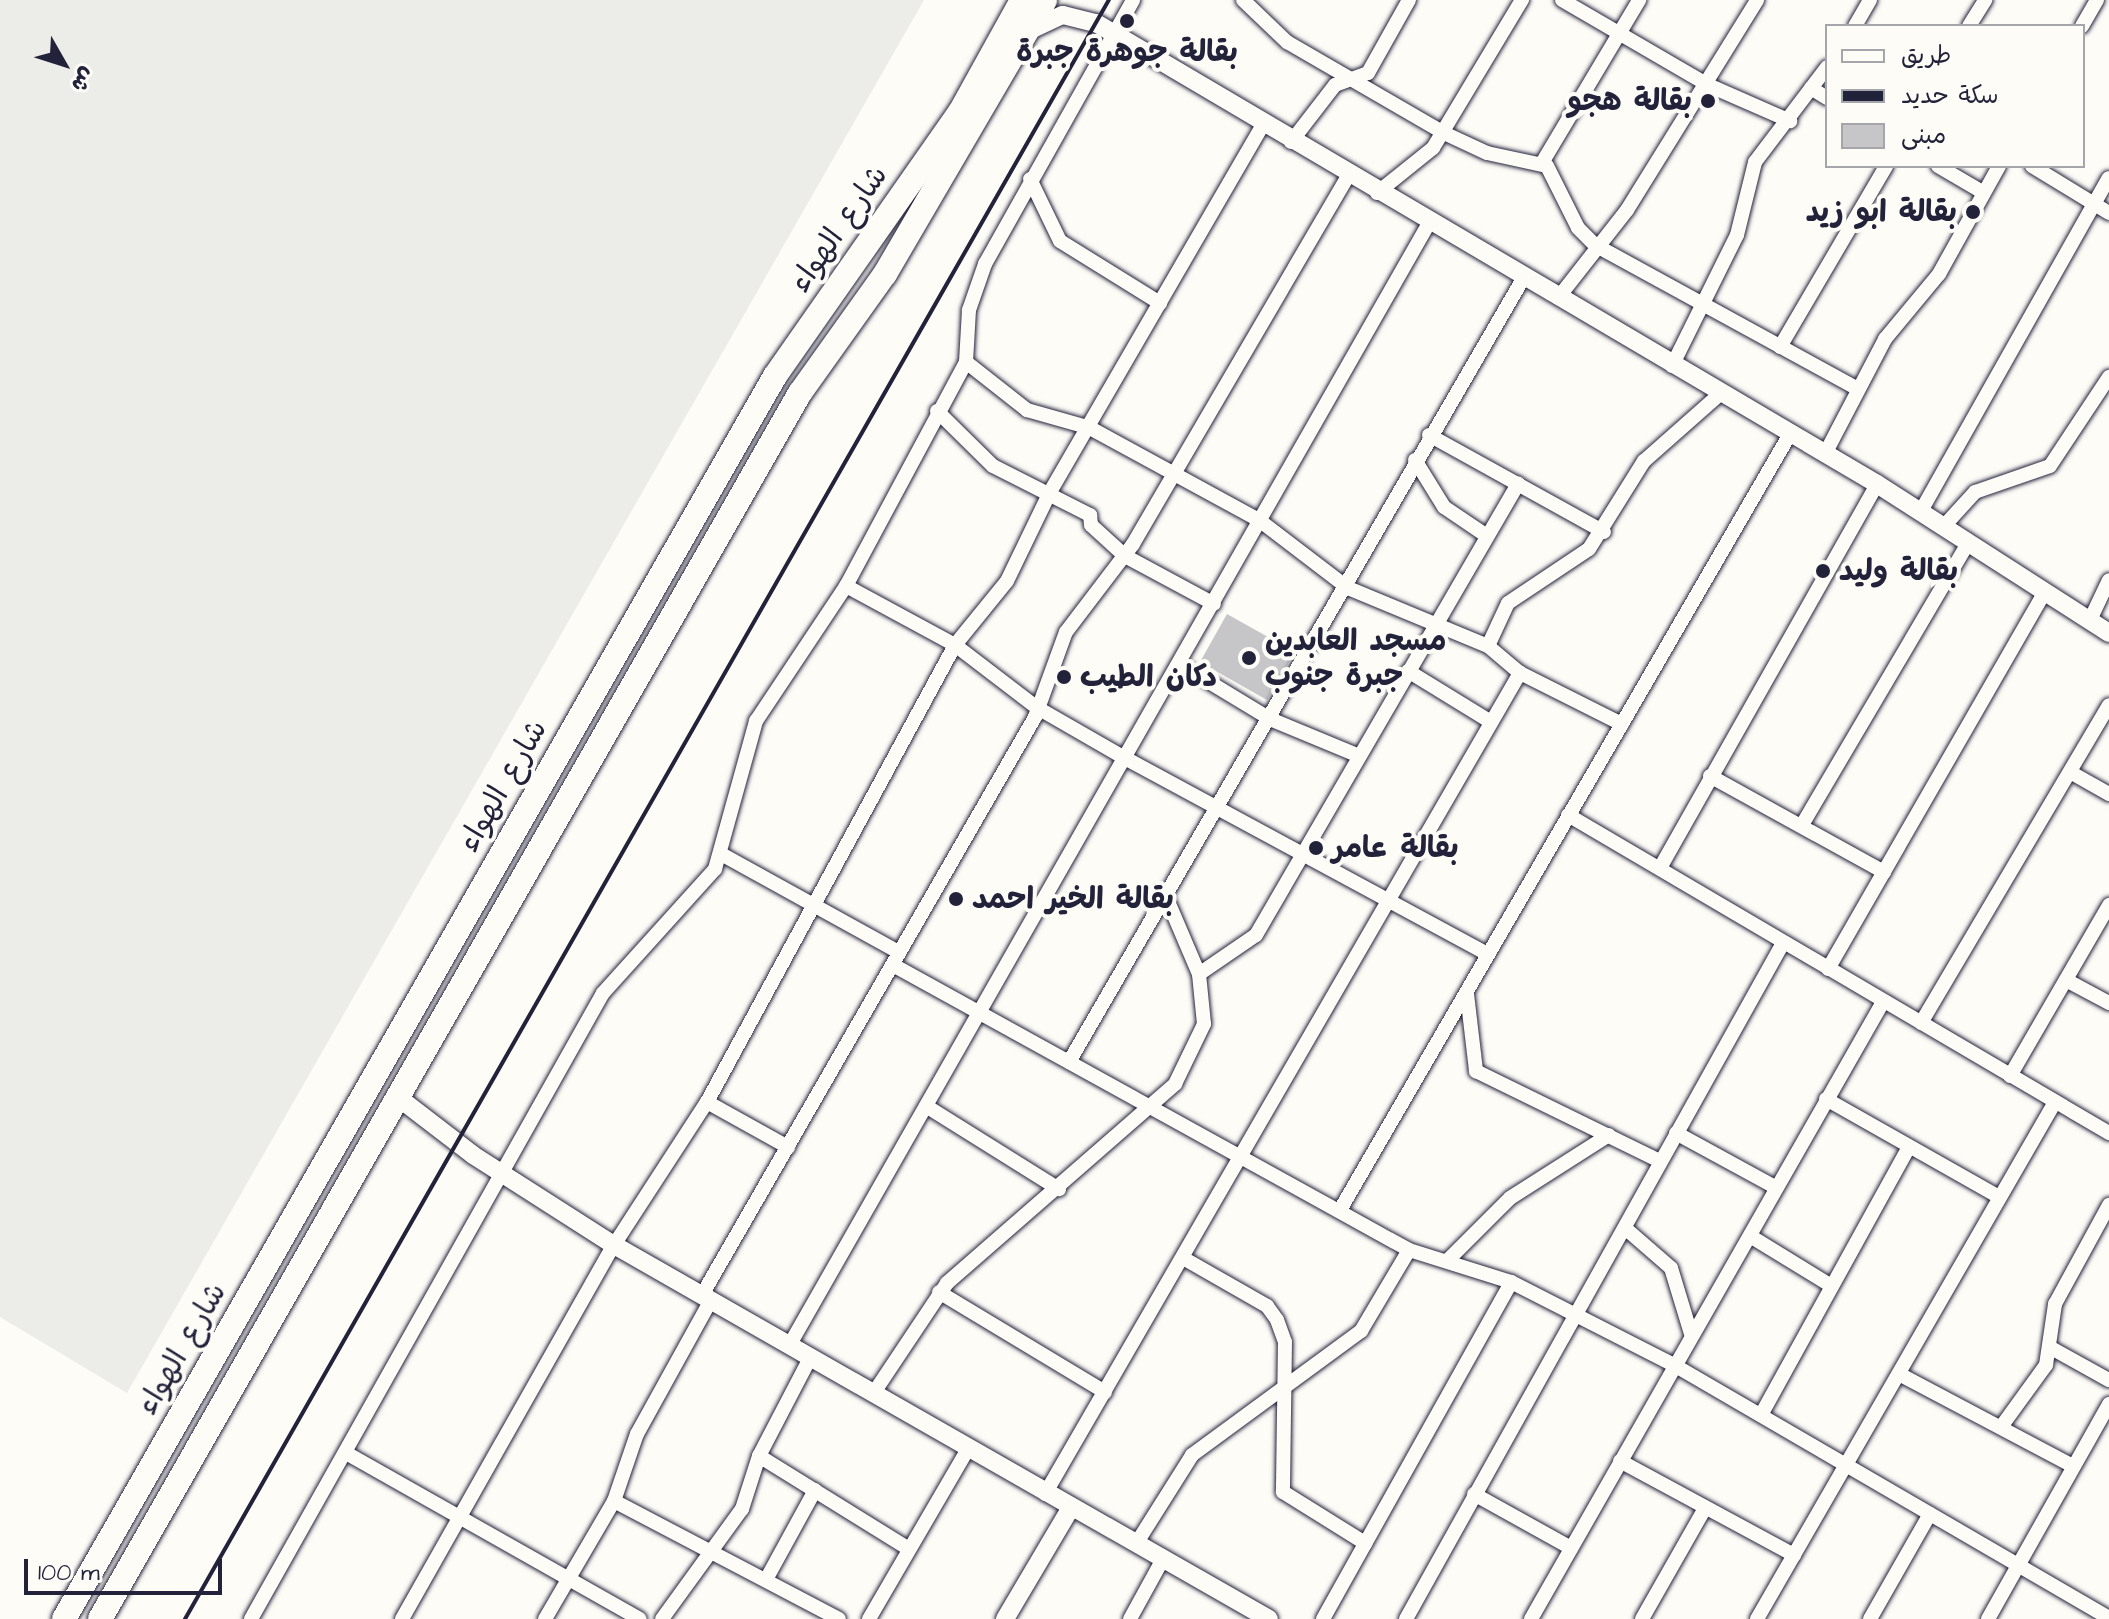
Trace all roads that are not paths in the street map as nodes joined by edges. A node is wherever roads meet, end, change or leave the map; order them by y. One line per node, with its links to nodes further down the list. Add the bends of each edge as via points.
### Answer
1 (1022, 0): 186 (highway, شارع الهواء, via 960,112 775,376)
2 (1045, 0): 18 (highway, شارع الهواء)
3 (1076, 0): 14 (street)
4 (1133, 0): 20 (street)
5 (1243, 0): 22 (street, via 1287,42)
6 (1409, 0): 22 (street, via 1368,73)
7 (1522, 0): 28 (street)
8 (1562, 0): 19 (street)
9 (1639, 0): 19 (street)
10 (1757, 0): 23 (street)
11 (1870, 0): 15 (street)
12 (1985, 0): 16 (street)
13 (2097, 0): 17 (street)
14 (1096, 23): 18 (street, via 1063,15); 20 (street)
15 (1861, 24)
16 (1970, 24)
17 (2083, 24)
18 (1028, 31): 118 (highway, شارع الهواء, via 885,274 800,393)
19 (1620, 34): 23 (street); 30 (street)
20 (1113, 35): 27 (street); 37 (street)
21 (1825, 70): 24 (street)
22 (1347, 76): 28 (street); 29 (street)
23 (1708, 85): 26 (street); 43 (street)
24 (1811, 88): 25 (street); 26 (street)
25 (1825, 97)
26 (1790, 121): 47 (street, via 1755,162 1746,208)
27 (1263, 125): 29 (street); 46 (street)
28 (1444, 133): 30 (street, via 1487,153); 38 (street)
29 (1291, 142): 35 (street)
30 (1542, 163): 43 (street)
31 (1885, 168): 48 (street)
32 (1941, 168): 39 (street)
33 (1998, 168): 39 (street)
34 (2035, 168): 40 (street)
35 (1348, 176): 38 (street); 60 (street)
36 (2109, 178): 40 (street)
37 (1030, 179): 46 (street, via 1060,241); 49 (street, via 974,289)
38 (1377, 193): 42 (street)
39 (1984, 193): 52 (street, via 1939,274 1897,321)
40 (2094, 204): 41 (street); 64 (street)
41 (2109, 213)
42 (1429, 223): 44 (street); 65 (street)
43 (1595, 245): 45 (street); 47 (street)
44 (1524, 277): 45 (street); 57 (street)
45 (1558, 298): 50 (street)
46 (1160, 303): 55 (street)
47 (1707, 306): 48 (street); 50 (street)
48 (1780, 347): 52 (street)
49 (966, 362): 54 (street); 55 (street, via 1027,410)
50 (1672, 366): 53 (street)
51 (2109, 377): 66 (street, via 2050,466 1975,492)
52 (1856, 388): 58 (street)
53 (1720, 394): 56 (street); 67 (street, via 1644,461)
54 (937, 411): 63 (street, via 993,466); 72 (street)
55 (1090, 428): 60 (street); 63 (street)
56 (1790, 434): 58 (street); 88 (street)
57 (1429, 435): 59 (street); 61 (street)
58 (1825, 454): 62 (street)
59 (1415, 460): 68 (street, via 1444,507); 73 (street)
60 (1175, 472): 65 (street); 70 (street)
61 (1518, 484): 67 (street); 68 (street)
62 (1877, 484): 64 (street); 92 (street)
63 (1050, 492): 70 (street, via 1090,515 1091,525); 79 (street, via 1007,581)
64 (1921, 511): 66 (street)
65 (1259, 520): 73 (street); 75 (street)
66 (1945, 525): 69 (street)
67 (1604, 532): 80 (street, via 1518,593)
68 (1487, 536): 77 (street)
69 (1969, 541): 74 (street); 96 (street)
70 (1125, 556): 75 (street); 85 (street, via 1066,632)
71 (2109, 580): 76 (street)
72 (846, 586): 79 (street); 97 (street, via 756,721)
73 (1348, 588): 77 (street); 86 (street)
74 (2045, 591): 76 (street); 100 (street)
75 (1214, 604): 81 (street)
76 (2090, 620): 78 (street)
77 (1436, 621): 80 (street); 82 (street)
78 (2109, 633)
79 (955, 645): 85 (street); 103 (street)
80 (1488, 646): 83 (street)
81 (1181, 665): 86 (street); 90 (street)
82 (1408, 671): 87 (street); 89 (street)
83 (1520, 673): 87 (street); 88 (street)
84 (2109, 705): 91 (street)
85 (1036, 707): 90 (street); 107 (street)
86 (1270, 719): 89 (street); 94 (street)
87 (1491, 722): 102 (street)
88 (1622, 724): 95 (street)
89 (1357, 755): 98 (street)
90 (1123, 757): 94 (street); 114 (street)
91 (2070, 772): 93 (street); 115 (street)
92 (1710, 776): 96 (street); 99 (street)
93 (2109, 794)
94 (1217, 810): 98 (street); 101 (street)
95 (1568, 815): 99 (street); 106 (street)
96 (1802, 825): 100 (street)
97 (723, 855): 103 (street); 131 (street, via 667,931 615,975)
98 (1296, 856): 102 (street); 109 (street, via 1256,935)
99 (1660, 868): 105 (street)
100 (1884, 872): 108 (street)
101 (1167, 899): 109 (street); 116 (street)
102 (1389, 901): 106 (street); 129 (street)
103 (812, 903): 107 (street); 120 (street)
104 (2109, 905): 110 (street)
105 (1783, 943): 108 (street); 124 (street)
106 (1486, 953): 111 (street)
107 (896, 959): 114 (street); 127 (street)
108 (1828, 969): 112 (street)
109 (1199, 974): 123 (street, via 1199,1038)
110 (2066, 980): 113 (street); 117 (street)
111 (1467, 994): 126 (street, via 1476,1071); 136 (street)
112 (1883, 1002): 115 (street); 119 (street)
113 (2109, 1003)
114 (980, 1014): 116 (street); 122 (street)
115 (1921, 1023): 117 (street)
116 (1069, 1062): 123 (street)
117 (2010, 1076): 121 (street)
118 (399, 1098): 131 (street); 187 (highway, شارع الهواء)
119 (1826, 1099): 128 (street); 132 (street)
120 (707, 1102): 127 (street); 139 (street)
121 (2055, 1102): 125 (street); 134 (street)
122 (926, 1106): 133 (street); 149 (street)
123 (1154, 1107): 129 (street); 133 (street)
124 (1676, 1133): 130 (street); 132 (street)
125 (2109, 1133)
126 (1609, 1135): 130 (street); 142 (street, via 1510,1198)
127 (788, 1147): 146 (street)
128 (1909, 1147): 134 (street); 144 (street)
129 (1244, 1157): 136 (street); 141 (street)
130 (1660, 1161): 137 (street)
131 (505, 1176): 139 (street); 162 (street)
132 (1775, 1187): 138 (street)
133 (1059, 1189): 145 (street)
134 (1999, 1197): 153 (street)
135 (2109, 1205): 150 (street, via 2055,1304)
136 (1340, 1210): 140 (street)
137 (1625, 1228): 147 (street); 148 (street, via 1671,1268)
138 (1750, 1236): 144 (street); 148 (street)
139 (614, 1245): 146 (street); 174 (street)
140 (1409, 1250): 142 (street); 155 (street, via 1361,1331)
141 (1183, 1258): 155 (street, via 1267,1306 1285,1342); 156 (street)
142 (1449, 1259): 143 (street)
143 (1511, 1282): 147 (street); 175 (street)
144 (1830, 1285): 159 (street)
145 (939, 1292): 156 (street); 157 (street)
146 (706, 1298): 149 (street); 170 (street, via 637,1434)
147 (1577, 1314): 152 (street); 169 (street)
148 (1691, 1334): 152 (street)
149 (789, 1346): 151 (street)
150 (2053, 1349): 154 (street); 160 (street)
151 (810, 1358): 157 (street); 163 (street)
152 (1674, 1365): 159 (street); 164 (street)
153 (1899, 1374): 160 (street); 165 (street)
154 (2109, 1380)
155 (1286, 1391): 175 (street, via 1283,1492); 176 (street, via 1192,1455)
156 (1105, 1392): 168 (street)
157 (873, 1394): 161 (street)
158 (2109, 1404): 166 (street)
159 (1761, 1415): 165 (street)
160 (2001, 1427): 166 (street)
161 (968, 1449): 168 (street); 178 (street)
162 (348, 1454): 174 (street); 188 (street)
163 (759, 1456): 167 (street); 179 (street, via 742,1509)
164 (1620, 1461): 171 (street); 177 (street)
165 (1846, 1464): 173 (street); 180 (street)
166 (2073, 1466): 182 (street)
167 (815, 1490): 178 (street); 183 (street)
168 (1045, 1494): 172 (street)
169 (1474, 1494): 177 (street); 199 (street)
170 (614, 1501): 179 (street); 184 (street)
171 (1705, 1508): 180 (street); 201 (street)
172 (1070, 1509): 176 (street); 195 (street)
173 (1930, 1514): 182 (street); 203 (street)
174 (462, 1519): 184 (street); 189 (street)
175 (1365, 1543): 198 (street)
176 (1136, 1544): 181 (street)
177 (1571, 1548): 200 (street)
178 (909, 1549): 194 (street)
179 (706, 1554): 183 (street); 192 (street)
180 (1794, 1555): 202 (street)
181 (1163, 1559): 196 (street); 197 (street)
182 (2020, 1564): 185 (street); 204 (street)
183 (768, 1576): 193 (street)
184 (569, 1578): 190 (street); 191 (street)
185 (2109, 1618)
186 (64, 1619)
187 (100, 1619)
188 (251, 1619)
189 (402, 1619)
190 (545, 1619)
191 (640, 1619)
192 (662, 1619)
193 (839, 1619)
194 (869, 1619)
195 (1005, 1619)
196 (1130, 1619)
197 (1269, 1619)
198 (1323, 1619)
199 (1406, 1619)
200 (1531, 1619)
201 (1642, 1619)
202 (1757, 1619)
203 (1870, 1619)
204 (1988, 1619)

